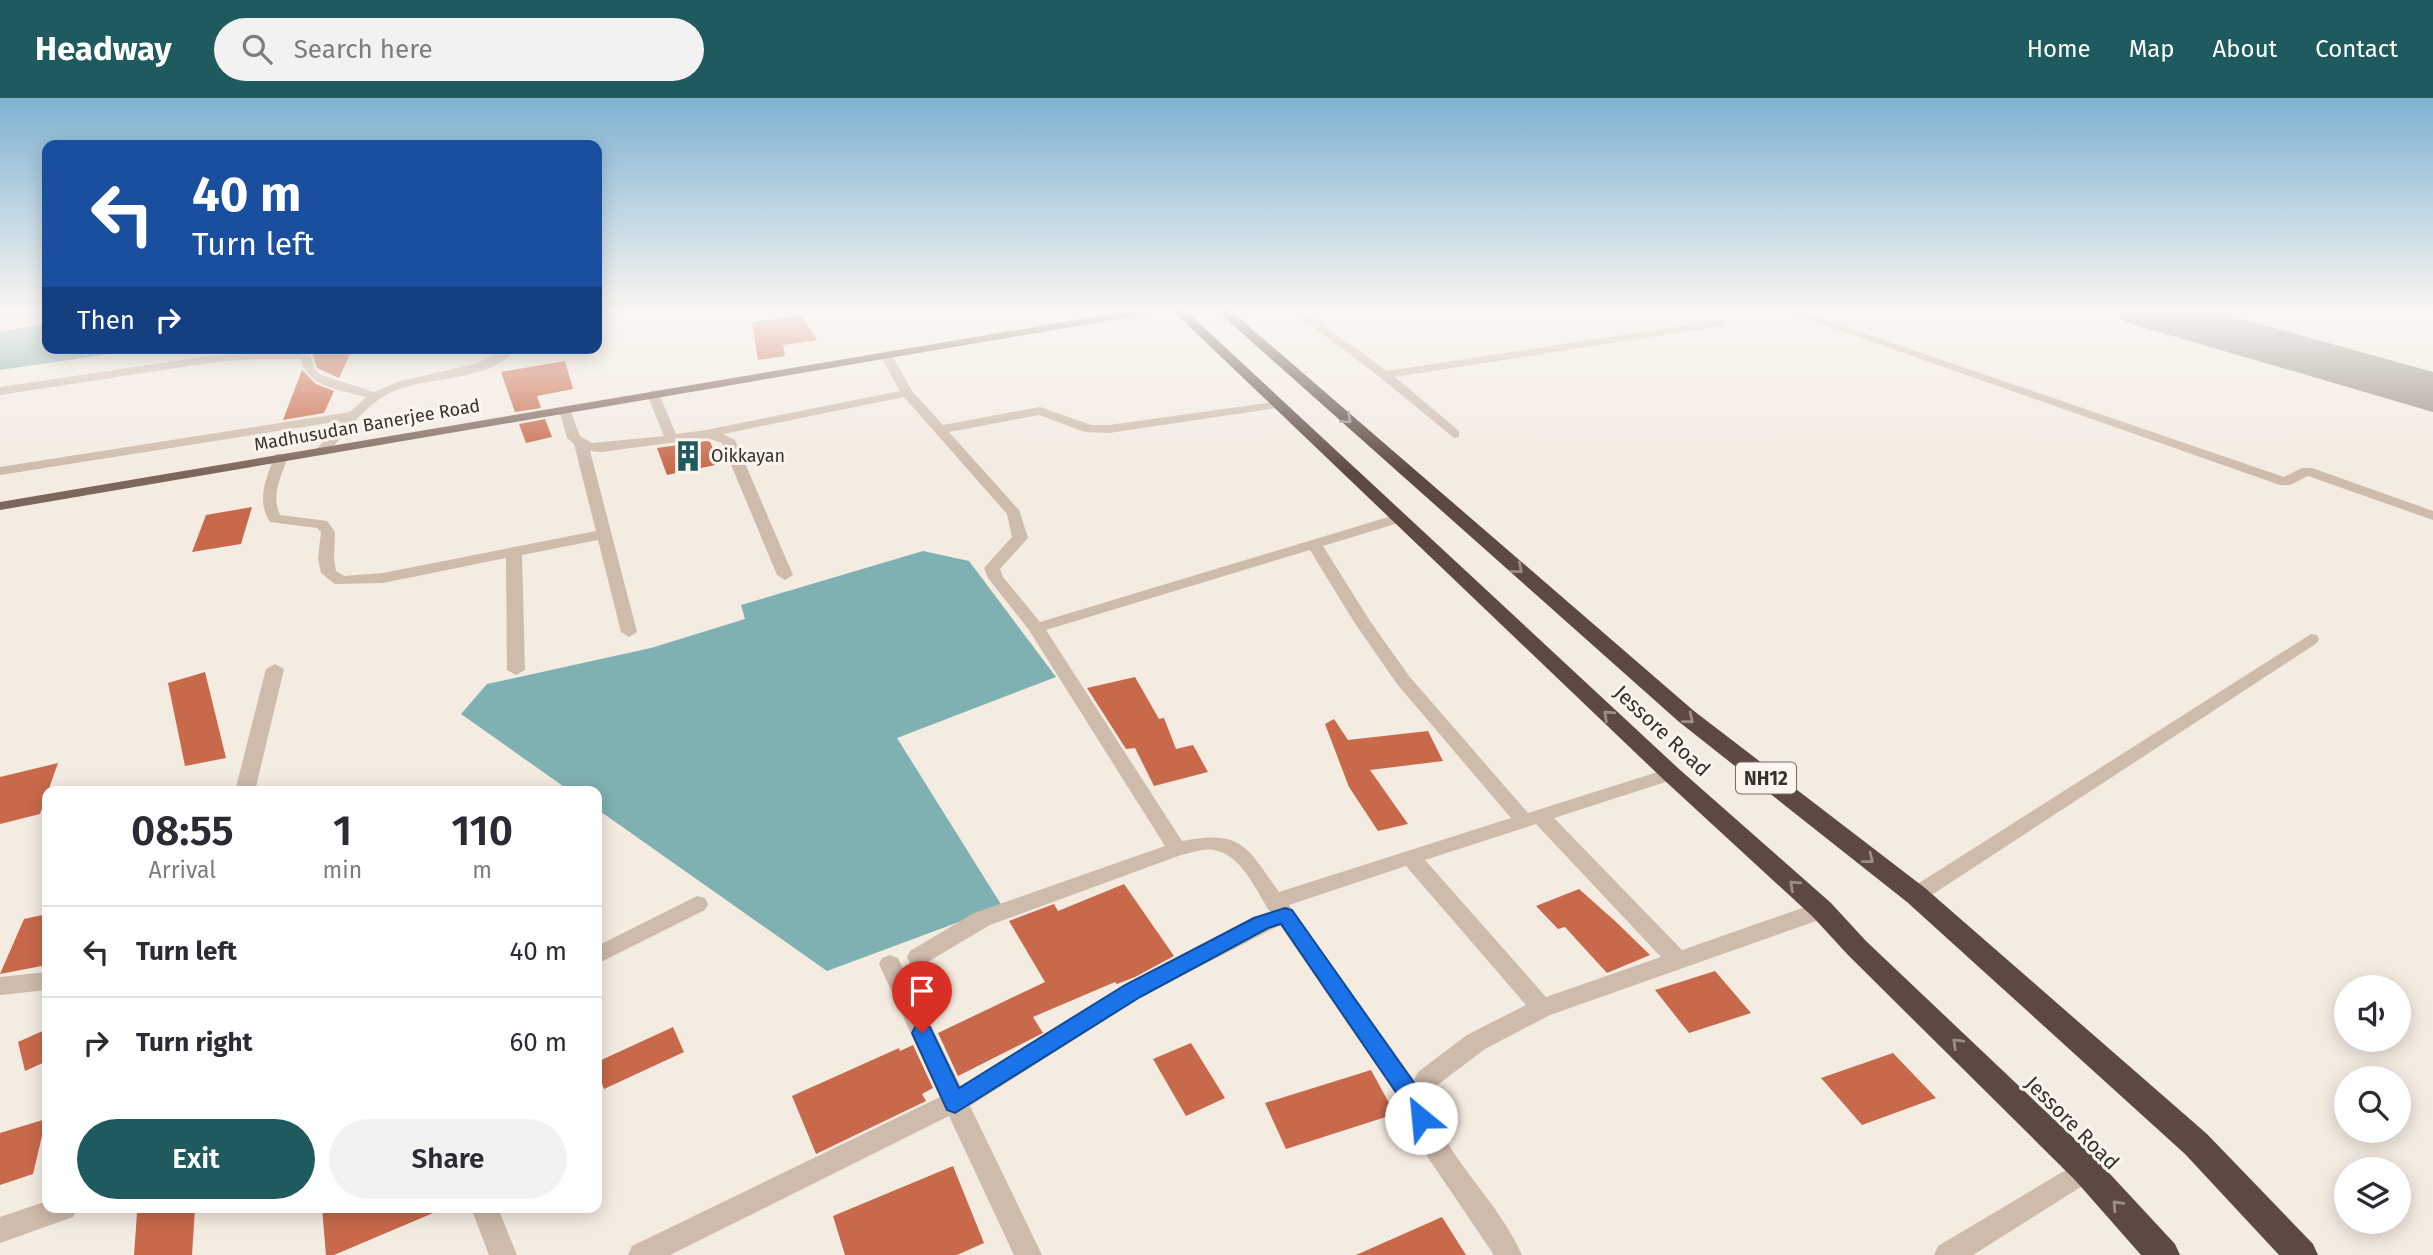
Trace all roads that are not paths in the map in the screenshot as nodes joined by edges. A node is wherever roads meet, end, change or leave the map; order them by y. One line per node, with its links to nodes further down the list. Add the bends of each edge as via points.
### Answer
1 (188, 364): 12 (street)
2 (309, 364): 15 (street, via 317,378)
3 (488, 364): 15 (street, via 387,390)
4 (827, 364): 14 (main road, Madhusudan Banerjee Road)
5 (891, 364): 13 (street)
6 (1235, 364): 16 (highway, Jessore Road / NH12)
7 (1284, 364): 44 (highway, NH12, one-way to 44, via 1686,716)
8 (1370, 364): 11 (street)
9 (1456, 364): 11 (street)
10 (1943, 364): 28 (street, via 2285,482 2307,471)
11 (1385, 375): 21 (street)
12 (0, 391)
13 (907, 393): 19 (street); 20 (street)
14 (653, 394): 17 (main road, Madhusudan Banerjee Road); 22 (street)
15 (377, 397): 18 (street)
16 (1278, 404): 19 (street, via 1109,429 1090,429 1040,411); 29 (highway, Jessore Road / NH12)
17 (565, 410): 23 (street, via 574,438); 24 (main road, Madhusudan Banerjee Road)
18 (355, 415): 24 (street); 26 (street)
19 (939, 430): 34 (street, via 1014,513 1020,538 992,568)
20 (708, 434): 22 (street); 33 (street, via 720,436 732,446)
21 (1454, 434)
22 (671, 437): 23 (street, via 601,448)
23 (581, 444): 30 (street)
24 (322, 451): 25 (main road, Madhusudan Banerjee Road)
25 (281, 457): 27 (main road, Madhusudan Banerjee Road); 32 (street, via 267,500 269,510 275,519 322,524 328,532 329,573 341,580 383,578)
26 (0, 471)
27 (0, 506)
28 (2433, 516)
29 (1400, 518): 31 (street); 39 (highway, Jessore Road / NH12, one-way to 29)
30 (603, 534): 32 (street); 35 (street)
31 (1314, 544): 34 (street); 41 (street, via 1403,680)
32 (514, 553): 38 (street)
33 (785, 575)
34 (1036, 628): 42 (street)
35 (629, 632)
36 (2311, 639): 44 (street)
37 (275, 669): 40 (street)
38 (516, 670)
39 (1671, 774): 41 (street); 47 (highway, Jessore Road / NH12, one-way to 39)
40 (246, 786)
41 (1533, 819): 43 (street); 50 (street)
42 (1177, 849): 46 (street, via 1211,842 1231,847); 49 (street, via 982,919)
43 (1410, 857): 46 (street); 54 (street)
44 (1916, 895): 67 (highway, NH12, via 2196,1143)
45 (697, 904): 48 (street)
46 (1280, 908): 55 (street, via 1261,923 1133,991); 56 (street)
47 (1822, 910): 50 (street); 57 (highway, Jessore Road / NH12, one-way to 47)
48 (602, 953)
49 (918, 957)
50 (1679, 962): 54 (street)
51 (890, 964): 55 (street)
52 (42, 982): 53 (street)
53 (0, 986)
54 (1542, 1008): 56 (street, via 1476,1042 1427,1079)
55 (955, 1103): 62 (street); 63 (street)
56 (1416, 1103): 64 (street, via 1425,1132)
57 (2085, 1170): 65 (street); 66 (highway, Jessore Road / NH12, one-way to 57)
58 (49, 1213): 60 (street)
59 (487, 1213): 61 (street)
60 (0, 1230)
61 (503, 1255)
62 (642, 1255)
63 (1028, 1255)
64 (1508, 1255)
65 (1948, 1255)
66 (2163, 1255)
67 (2301, 1255)

